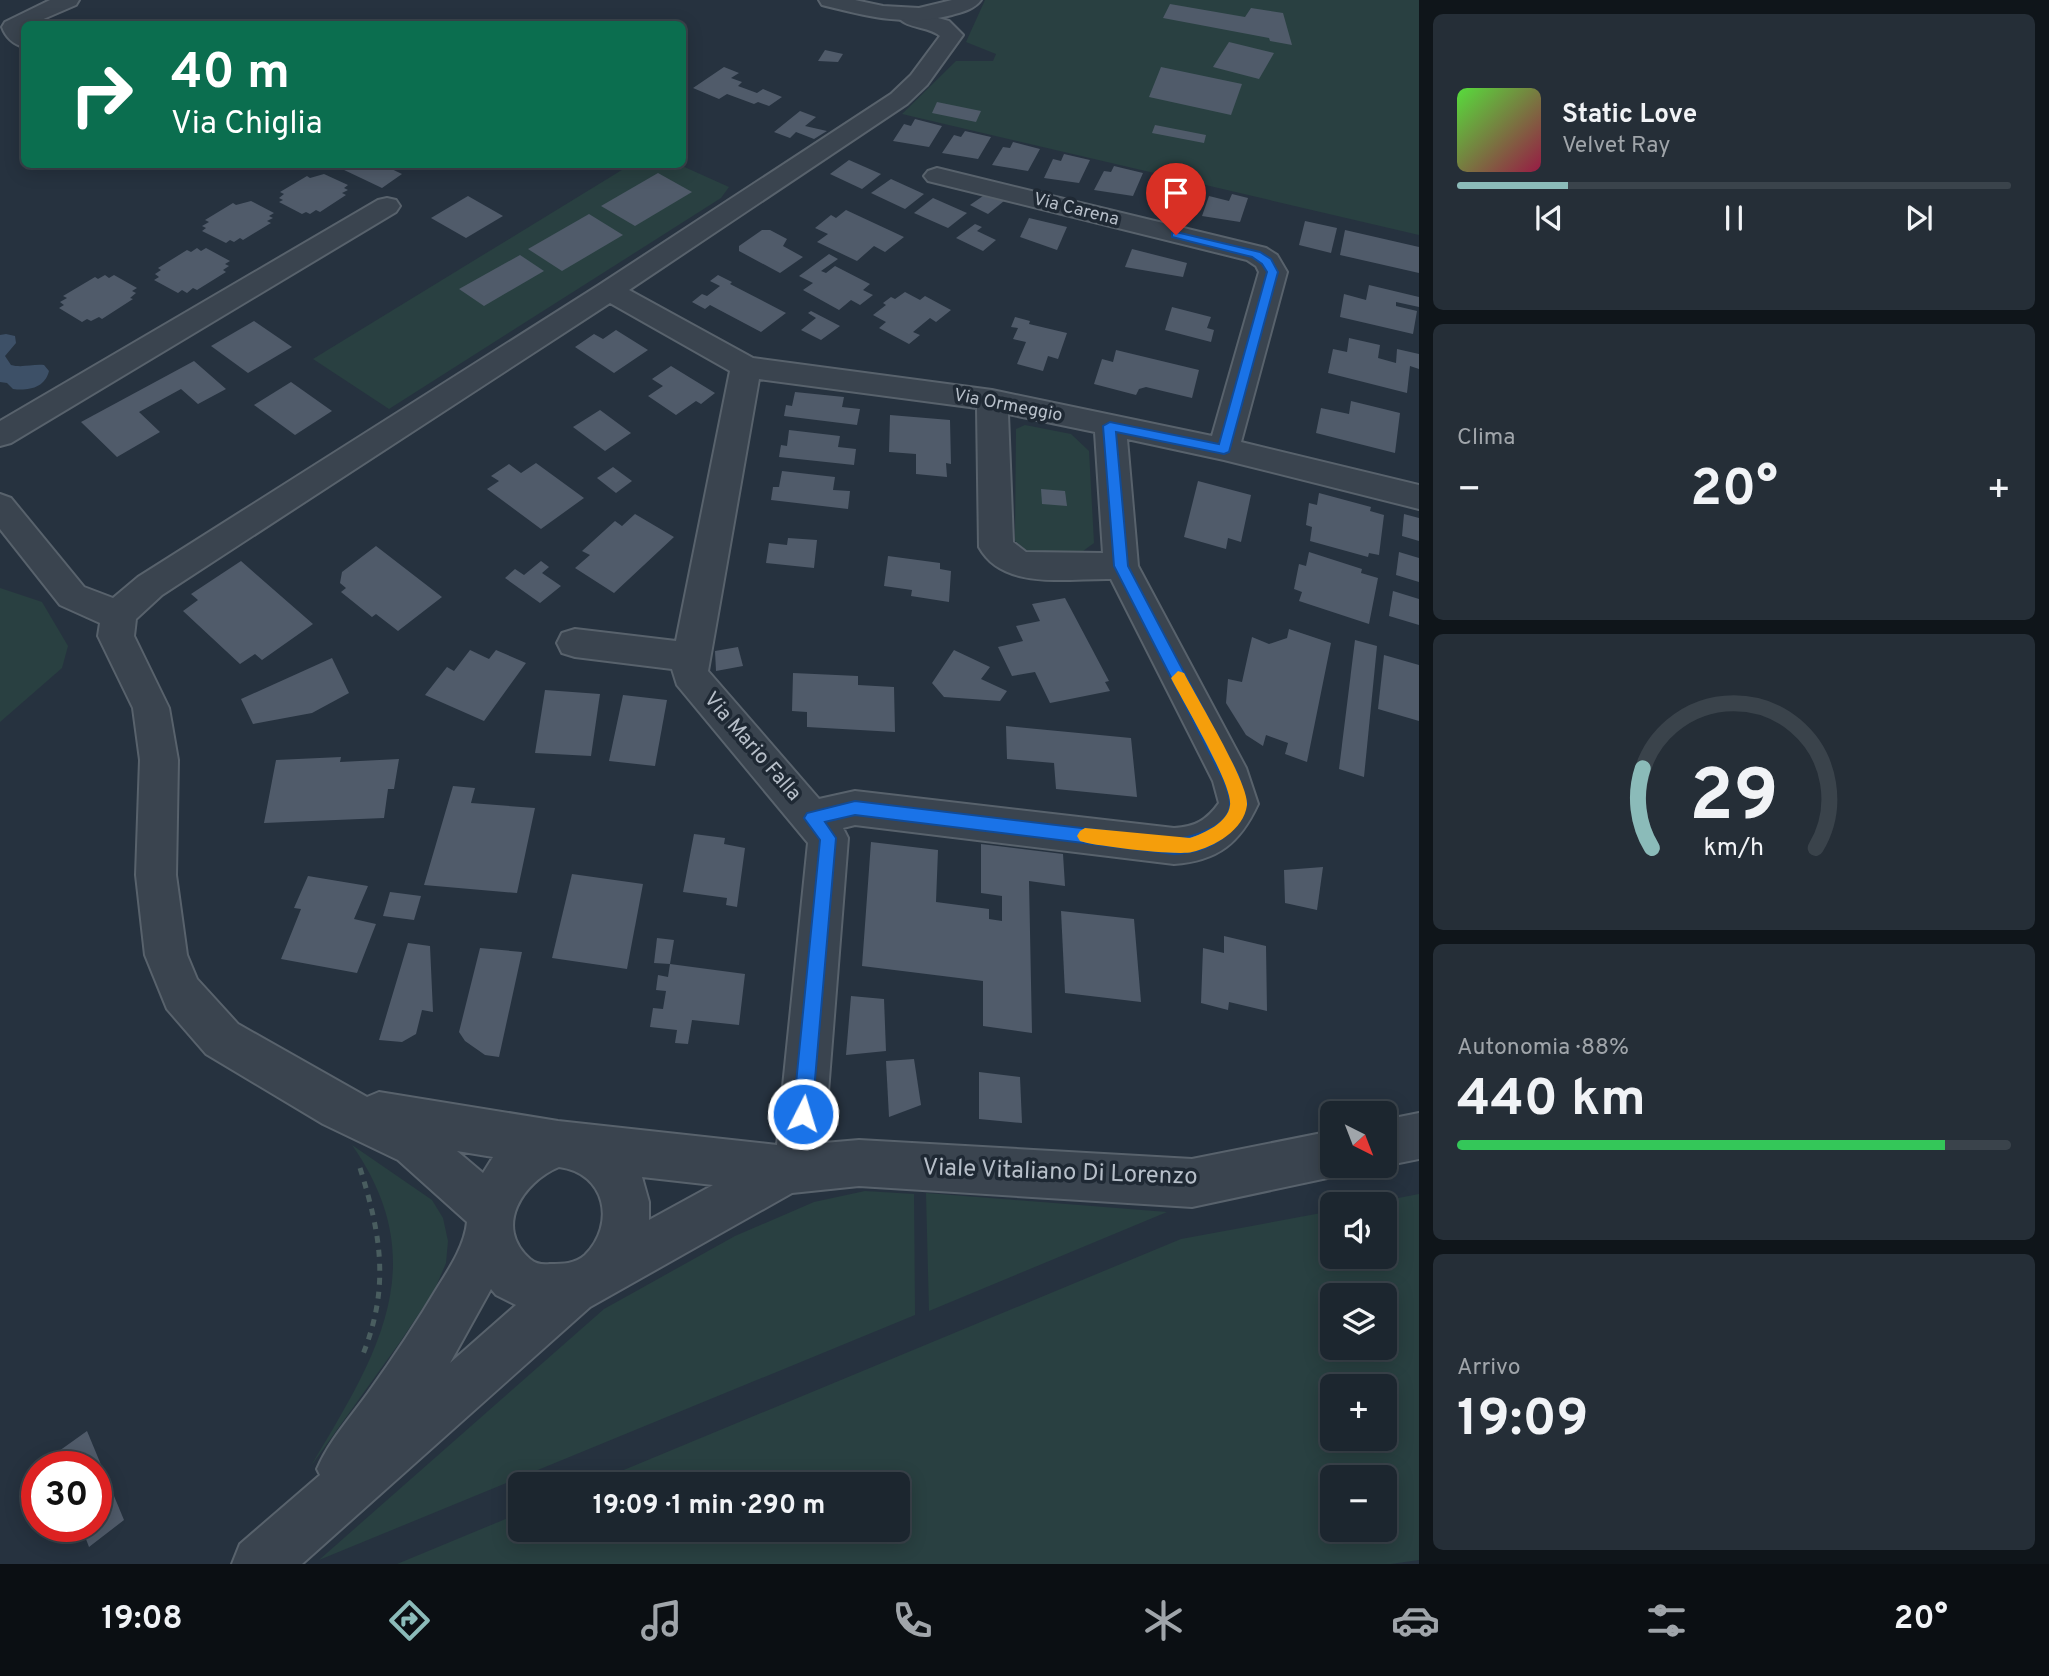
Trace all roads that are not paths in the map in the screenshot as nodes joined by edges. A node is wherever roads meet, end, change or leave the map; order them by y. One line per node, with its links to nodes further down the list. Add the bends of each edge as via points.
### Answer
1 (68, 0): 4 (street)
2 (830, 0): 6 (street)
3 (970, 0): 6 (street); 7 (street)
4 (22, 21)
5 (21, 22): 8 (street, via 13,27)
6 (908, 32): 7 (street); 9 (street)
7 (952, 35): 9 (street)
8 (21, 38)
9 (915, 83): 12 (street, via 899,99)
10 (937, 176): 17 (street, Via Carena, via 1256,254 1267,261 1273,272)
11 (387, 205): 16 (street)
12 (609, 291): 13 (street, Via Ormeggio); 21 (street, via 150,586)
13 (746, 367): 14 (street, Via Ormeggio); 23 (street, Via Mario Falla)
14 (992, 400): 15 (street, Via Ormeggio); 20 (street, via 996,547 1024,565)
15 (1110, 426): 17 (street, Via Ormeggio); 20 (street)
16 (0, 435)
17 (1224, 449): 18 (street, Via Ormeggio)
18 (1419, 497)
19 (0, 506): 21 (street, via 72,596 97,610)
20 (1121, 566): 24 (street, via 1232,780 1239,804 1231,822 1211,838 1174,846 855,808)
21 (119, 613): 25 (street, via 116,636 151,708 159,760 156,875 166,955 182,994 222,1039)
22 (575, 643): 23 (street)
23 (691, 657): 24 (street, Via Mario Falla, via 690,675)
24 (813, 818): 30 (street, Via Mario Falla, via 828,838)
25 (339, 1108): 28 (street); 31 (street, via 414,1144)
26 (1419, 1136): 27 (street)
27 (1397, 1140)
28 (571, 1146): 30 (street); 31 (street, via 532,1153 514,1165 500,1182); 32 (street, via 596,1154 612,1169 627,1207 622,1241)
29 (1320, 1156): 30 (street, Viale Vitaliano Di Lorenzo, via 1192,1183 859,1163)
30 (792, 1170): 32 (street)
31 (491, 1223): 32 (street, via 502,1265 513,1277 541,1291); 33 (street, via 466,1290 380,1421)
32 (588, 1279): 33 (street)
33 (277, 1549)

